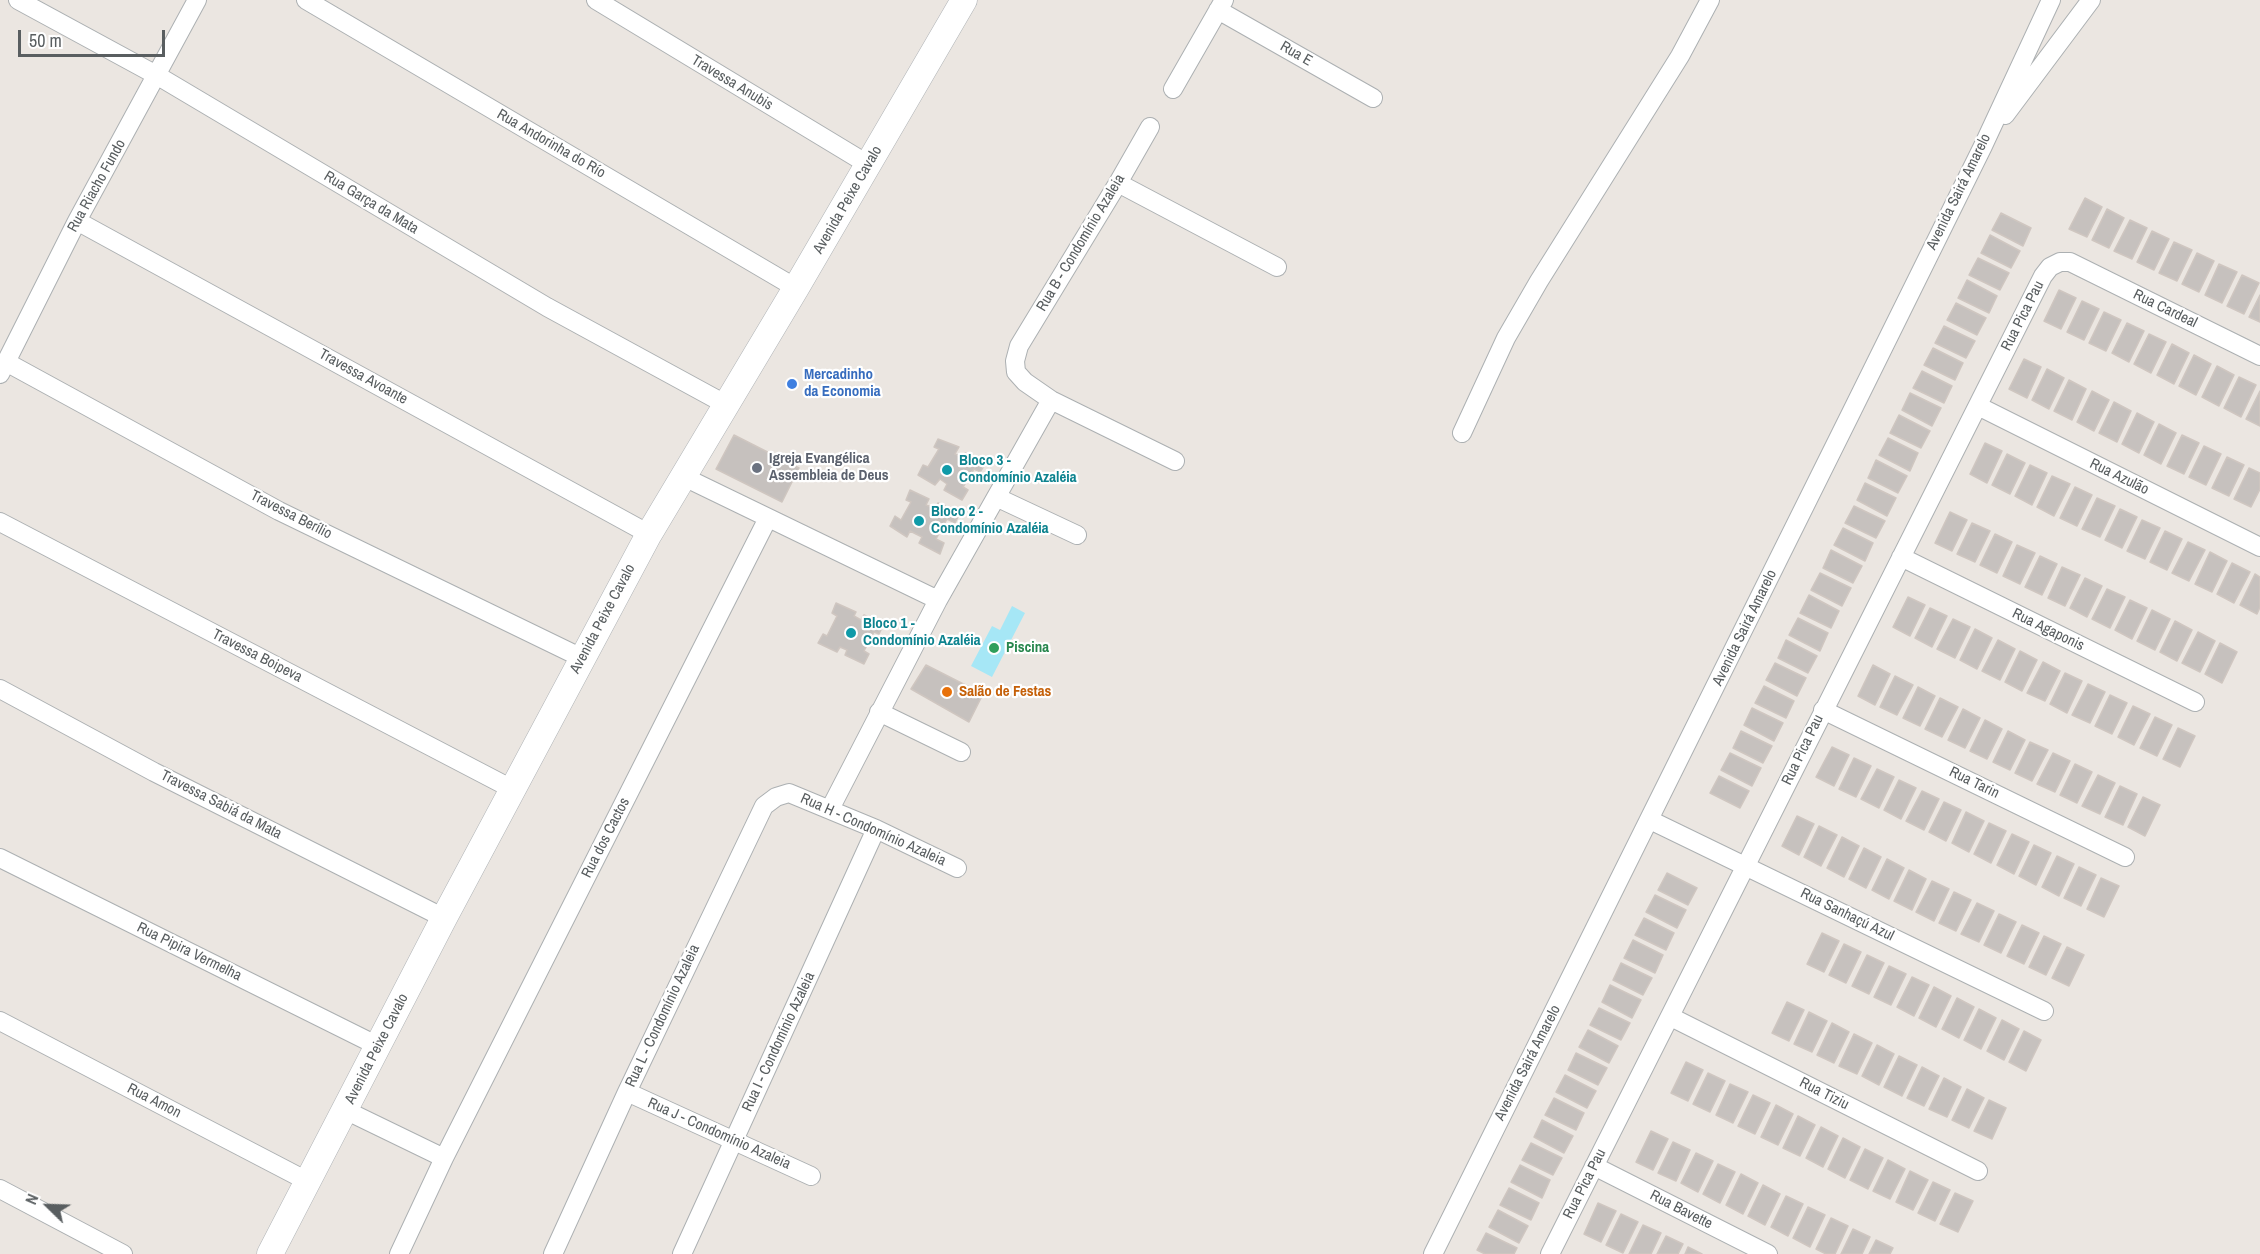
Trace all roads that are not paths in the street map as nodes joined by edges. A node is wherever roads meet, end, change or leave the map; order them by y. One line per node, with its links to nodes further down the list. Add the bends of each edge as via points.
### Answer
1 (18, 0): 10 (street, Rua Garça da Mata)
2 (197, 0): 10 (street, Rua Riacho Fundo)
3 (306, 0): 20 (street, Rua Andorinha do Río)
4 (596, 0): 15 (street, Travessa Anubis)
5 (964, 0): 15 (street, Avenida Peixe Cavalo)
6 (1710, 0): 26 (street, via 1680,56 1506,338)
7 (2051, 0): 14 (street, Avenida Sairá Amarelo)
8 (2091, 0): 14 (street)
9 (1221, 5): 11 (street); 12 (street, Rua E)
10 (158, 76): 17 (street, Rua Riacho Fundo); 24 (street, Rua Garça da Mata, via 537,301)
11 (1173, 89)
12 (1373, 98)
13 (1150, 126): 16 (street, Rua B - Condomínio Azaleia)
14 (1983, 146): 46 (street, Avenida Sairá Amarelo)
15 (868, 165): 20 (street, Avenida Peixe Cavalo)
16 (1118, 183): 19 (street); 23 (street, Rua B - Condomínio Azaleia, via 1019,346 1016,372)
17 (77, 221): 22 (street, Rua Riacho Fundo); 32 (street, Travessa Avoante)
18 (2070, 262): 21 (street, Rua Cardeal); 25 (street, Rua Pica Pau, via 2060,261 2043,276)
19 (1277, 267)
20 (796, 288): 24 (street, Avenida Peixe Cavalo)
21 (2260, 356)
22 (3, 368): 37 (street, Travessa Berílio, via 279,511)
23 (1051, 400): 27 (street); 29 (street)
24 (725, 404): 28 (street, Avenida Peixe Cavalo)
25 (1978, 406): 34 (street, Rua Azulão); 35 (street, Rua Pica Pau)
26 (1462, 433)
27 (1175, 461)
28 (684, 477): 30 (street); 32 (street, Avenida Peixe Cavalo)
29 (996, 498): 33 (street); 36 (street)
30 (768, 518): 36 (street); 60 (street, Rua dos Cactos)
31 (0, 522): 43 (street, Travessa Boipeva)
32 (649, 534): 37 (street, Avenida Peixe Cavalo)
33 (1077, 535)
34 (2260, 547)
35 (1901, 557): 39 (street, Rua Agaponis); 40 (street, Rua Pica Pau)
36 (939, 600): 41 (street)
37 (582, 658): 43 (street, Avenida Peixe Cavalo)
38 (0, 689): 52 (street, Travessa Sabiá da Mata, via 154,772)
39 (2195, 702)
40 (1823, 710): 48 (street, Rua Tarin); 50 (street, Rua Pica Pau)
41 (879, 711): 42 (street); 45 (street)
42 (961, 752)
43 (514, 790): 52 (street, Avenida Peixe Cavalo)
44 (789, 793): 45 (street, Rua H - Condomínio Azaleia); 57 (street, Rua L - Condomínio Azaleia, via 764,806 756,820)
45 (831, 809): 47 (street, Rua H - Condomínio Azaleia)
46 (1650, 820): 50 (street, Rua Sanhaçú Azul); 71 (street, Avenida Sairá Amarelo)
47 (876, 829): 51 (street, Rua H - Condomínio Azaleia); 59 (street, Rua I - Condomínio Azaleia)
48 (2125, 857)
49 (0, 858): 56 (street, Rua Pipira Vermelha)
50 (1746, 866): 53 (street, Rua Sanhaçú Azul); 54 (street, Rua Pica Pau)
51 (957, 868)
52 (444, 918): 56 (street, Avenida Peixe Cavalo)
53 (2044, 1011)
54 (1671, 1017): 61 (street, Rua Pica Pau); 62 (street, Rua Tiziu)
55 (0, 1021): 64 (street, Rua Amon)
56 (378, 1046): 58 (street, Avenida Peixe Cavalo)
57 (627, 1092): 59 (street, Rua J - Condomínio Azaleia); 69 (street, Rua L - Condomínio Azaleia)
58 (345, 1110): 60 (street); 64 (street, Avenida Peixe Cavalo)
59 (734, 1141): 63 (street, Rua J - Condomínio Azaleia); 70 (street, Rua I - Condomínio Azaleia)
60 (444, 1158): 68 (street, Rua dos Cactos)
61 (1594, 1166): 72 (street, Rua Pica Pau); 73 (street, Rua Bavette)
62 (1978, 1172)
63 (811, 1176)
64 (309, 1182): 67 (street, Avenida Peixe Cavalo)
65 (0, 1189): 66 (street)
66 (123, 1254)
67 (270, 1254)
68 (399, 1254)
69 (553, 1254)
70 (682, 1254)
71 (1433, 1254)
72 (1550, 1254)
73 (1768, 1254)

